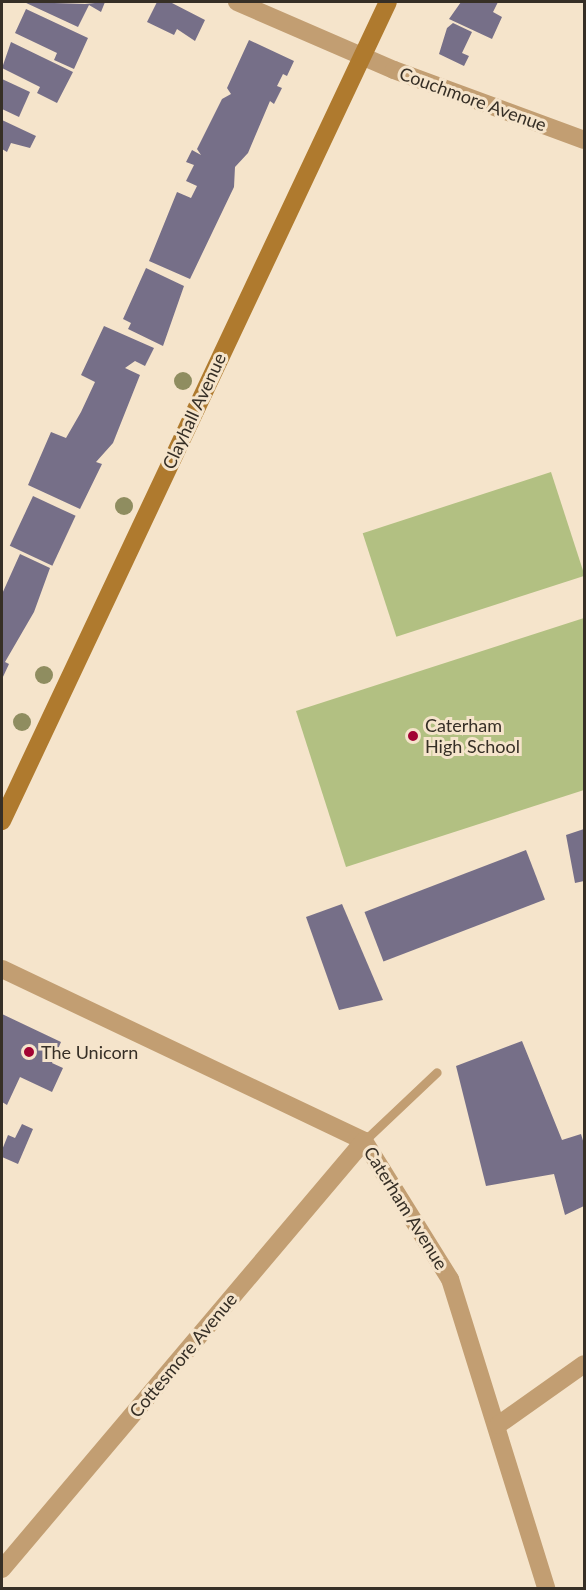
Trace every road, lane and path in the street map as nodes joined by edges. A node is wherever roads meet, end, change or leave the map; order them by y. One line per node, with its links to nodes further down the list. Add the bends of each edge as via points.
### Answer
1 (237, 2): 3 (street, Couchmore Avenue)
2 (388, 2): 3 (street, Clayhall Avenue)
3 (362, 57): 4 (street, Couchmore Avenue); 5 (street, Clayhall Avenue)
4 (585, 140)
5 (2, 821)
6 (2, 969): 8 (street, Caterham Avenue)
7 (437, 1071): 8 (lane)
8 (364, 1141): 10 (street, Caterham Avenue, via 450,1279); 11 (street, Cottesmore Avenue)
9 (585, 1364): 10 (street)
10 (498, 1425): 12 (street, Caterham Avenue)
11 (2, 1569)
12 (546, 1588)

